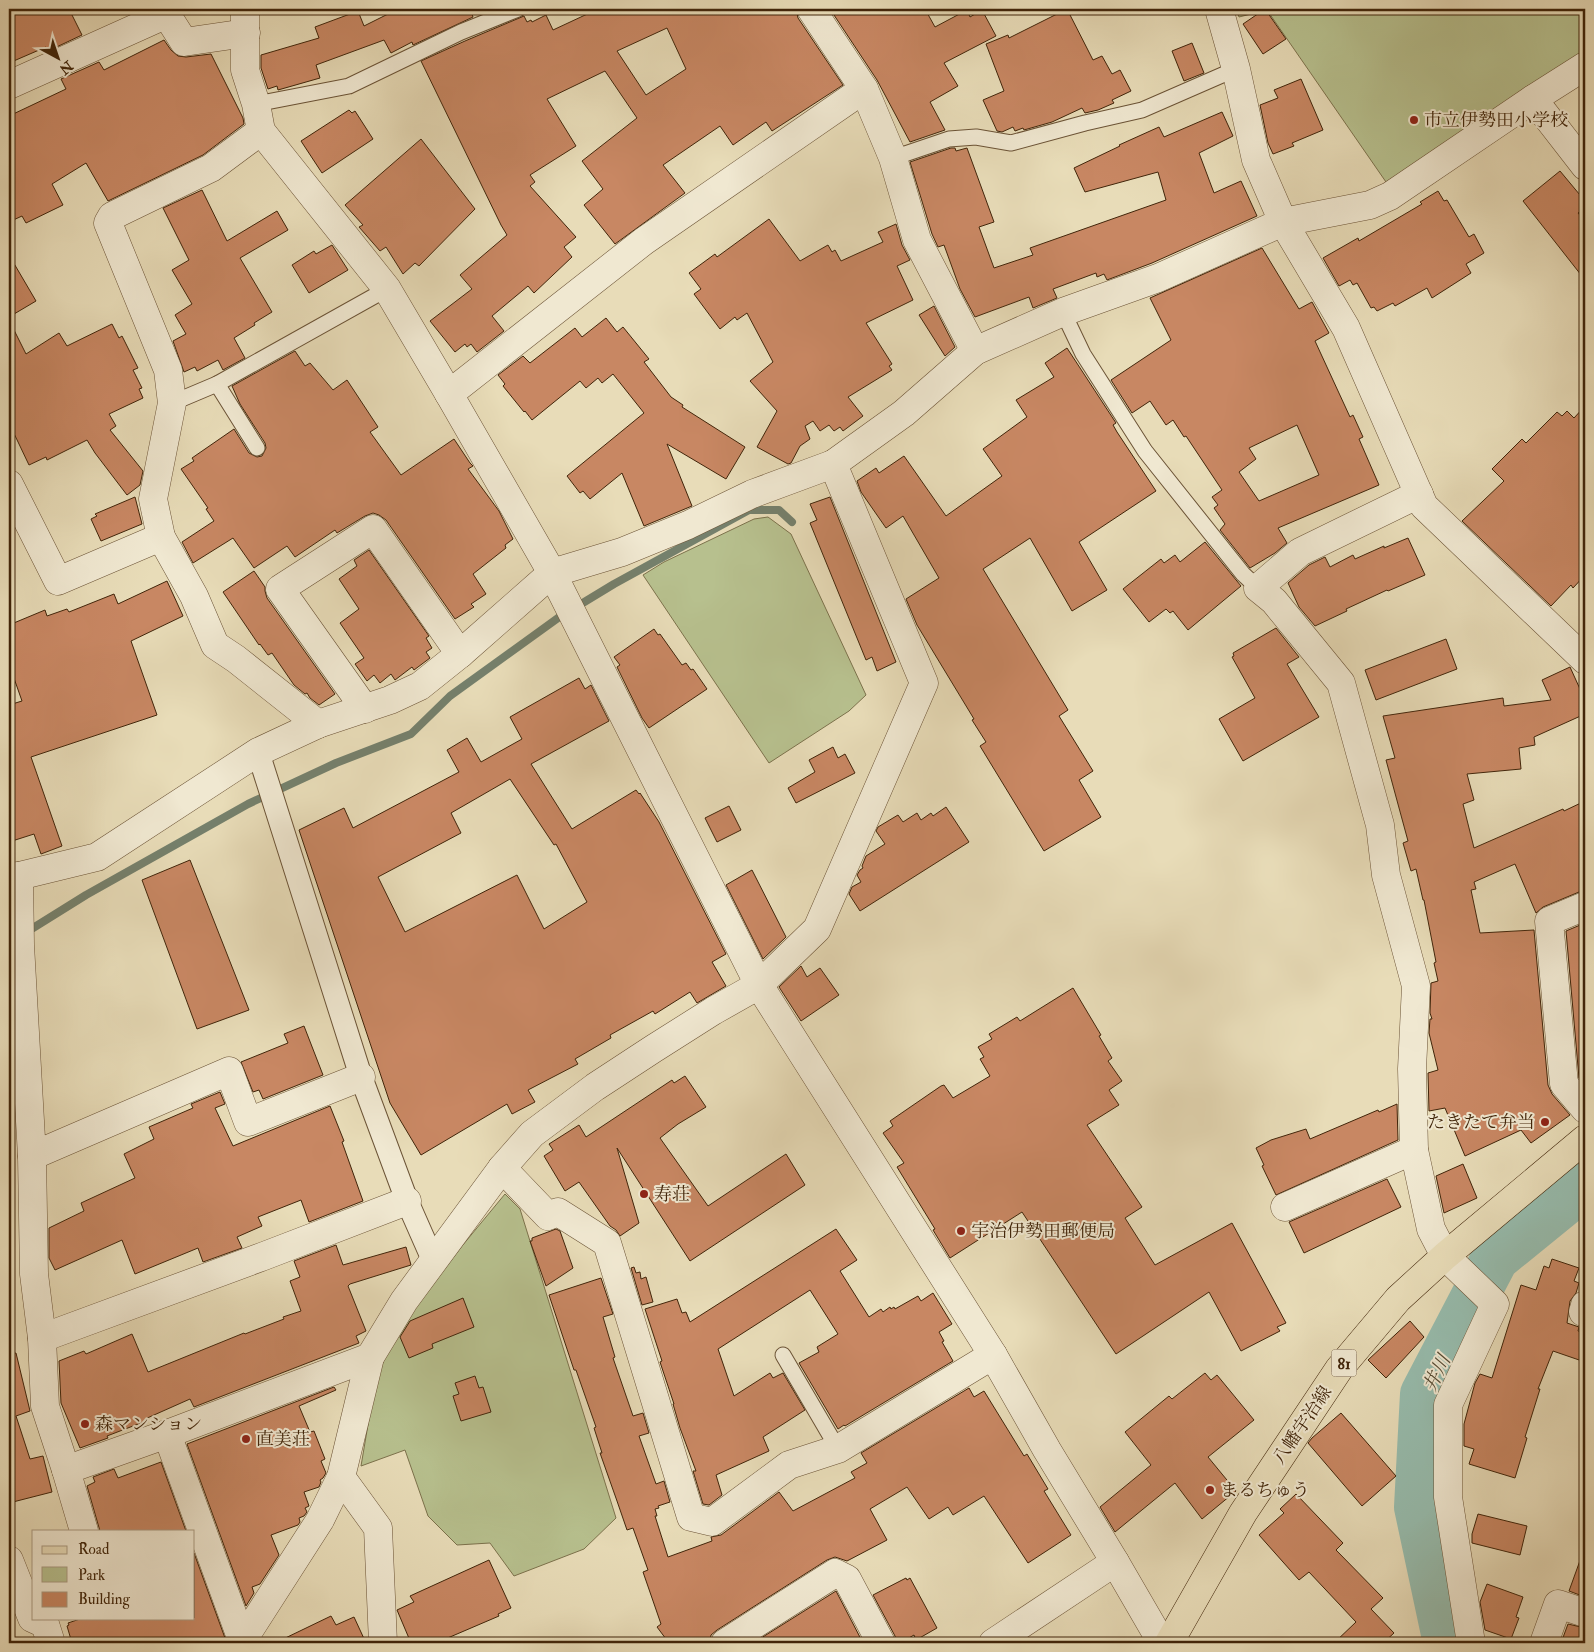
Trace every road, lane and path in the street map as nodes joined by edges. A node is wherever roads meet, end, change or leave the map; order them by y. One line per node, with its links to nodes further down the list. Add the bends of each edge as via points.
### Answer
1 (518, 9): 11 (lane, via 461,32 349,86)
2 (810, 9): 9 (street)
3 (1219, 9): 7 (street)
4 (165, 11): 5 (street, via 184,42); 8 (street)
5 (245, 21): 11 (street, via 245,70)
6 (1585, 66): 10 (street)
7 (1236, 69): 13 (lane, via 1142,110 1011,143 976,137 949,139); 15 (street, via 1256,160)
8 (9, 85)
9 (864, 89): 13 (street); 20 (street, via 644,241)
10 (1533, 99): 14 (street); 15 (street, via 1390,196 1370,205)
11 (256, 104): 12 (street)
12 (261, 132): 16 (street); 21 (street, via 211,168 112,216 108,223 168,370)
13 (892, 158): 18 (street, via 917,240)
14 (1585, 166)
15 (1283, 222): 17 (street, via 1158,278); 25 (street, via 1346,328)
16 (387, 289): 19 (lane); 20 (street)
17 (1063, 312): 18 (street); 28 (lane, via 1084,354 1145,451 1243,574)
18 (975, 350): 23 (street, via 904,413)
19 (217, 384): 21 (lane); 22 (lane)
20 (449, 394): 27 (street)
21 (172, 403): 26 (street, via 153,499)
22 (257, 448)
23 (833, 464): 27 (street, via 752,494 622,552); 36 (street, via 924,683 817,929)
24 (9, 484): 26 (street, via 58,581)
25 (1419, 494): 28 (street, via 1300,552); 30 (street, via 1424,506)
26 (160, 537): 32 (street, via 194,596 215,644)
27 (552, 573): 29 (street); 36 (street)
28 (1258, 588): 41 (street, via 1274,601 1341,683 1355,731 1380,825 1386,875 1416,986 1412,1069)
29 (460, 654): 31 (street, via 420,686); 31 (street, via 374,529 280,589)
30 (1585, 660)
31 (365, 709): 32 (street)
32 (318, 724): 33 (street)
33 (258, 752): 34 (street, via 97,857); 38 (street)
34 (14, 877): 37 (street, via 20,934)
35 (1585, 906): 39 (street, via 1549,921 1564,1084)
36 (759, 985): 43 (street, via 595,1087 532,1134); 50 (street)
37 (16, 1006): 42 (street)
38 (361, 1077): 42 (street, via 248,1122 229,1071); 44 (street)
39 (1585, 1109)
40 (1582, 1147): 47 (main road, 八幡宇治線 / 81)
41 (1414, 1150): 45 (street); 47 (street, via 1431,1229)
42 (32, 1156): 48 (street, via 34,1274)
43 (502, 1168): 46 (street); 53 (street, via 548,1216 558,1212 607,1243 691,1517 712,1522 789,1465)
44 (407, 1201): 46 (street); 48 (street)
45 (1285, 1207)
46 (433, 1260): 51 (street, via 404,1300)
47 (1452, 1264): 69 (main road, 八幡宇治線 / 81, via 1398,1299 1339,1369 1243,1513); 70 (street, via 1495,1304 1448,1405 1448,1497)
48 (42, 1338): 54 (street, via 45,1406)
49 (782, 1355): 53 (lane)
50 (993, 1355): 53 (street); 58 (street)
51 (370, 1357): 52 (street); 55 (street)
52 (167, 1434): 54 (street); 63 (street)
53 (838, 1449)
54 (66, 1470): 56 (street)
55 (341, 1477): 63 (street, via 320,1520); 64 (street, via 378,1528)
56 (84, 1530)
57 (9, 1560): 60 (street)
58 (1115, 1562): 67 (street); 68 (street)
59 (1585, 1613): 71 (street, via 1558,1604)
60 (32, 1618)
61 (36, 1620): 62 (street)
62 (52, 1628)
63 (242, 1642)
64 (382, 1643)
65 (725, 1643): 66 (street, via 835,1573 847,1579)
66 (881, 1643)
67 (993, 1643)
68 (1162, 1643)
69 (1169, 1643)
70 (1471, 1643)
71 (1544, 1643)

